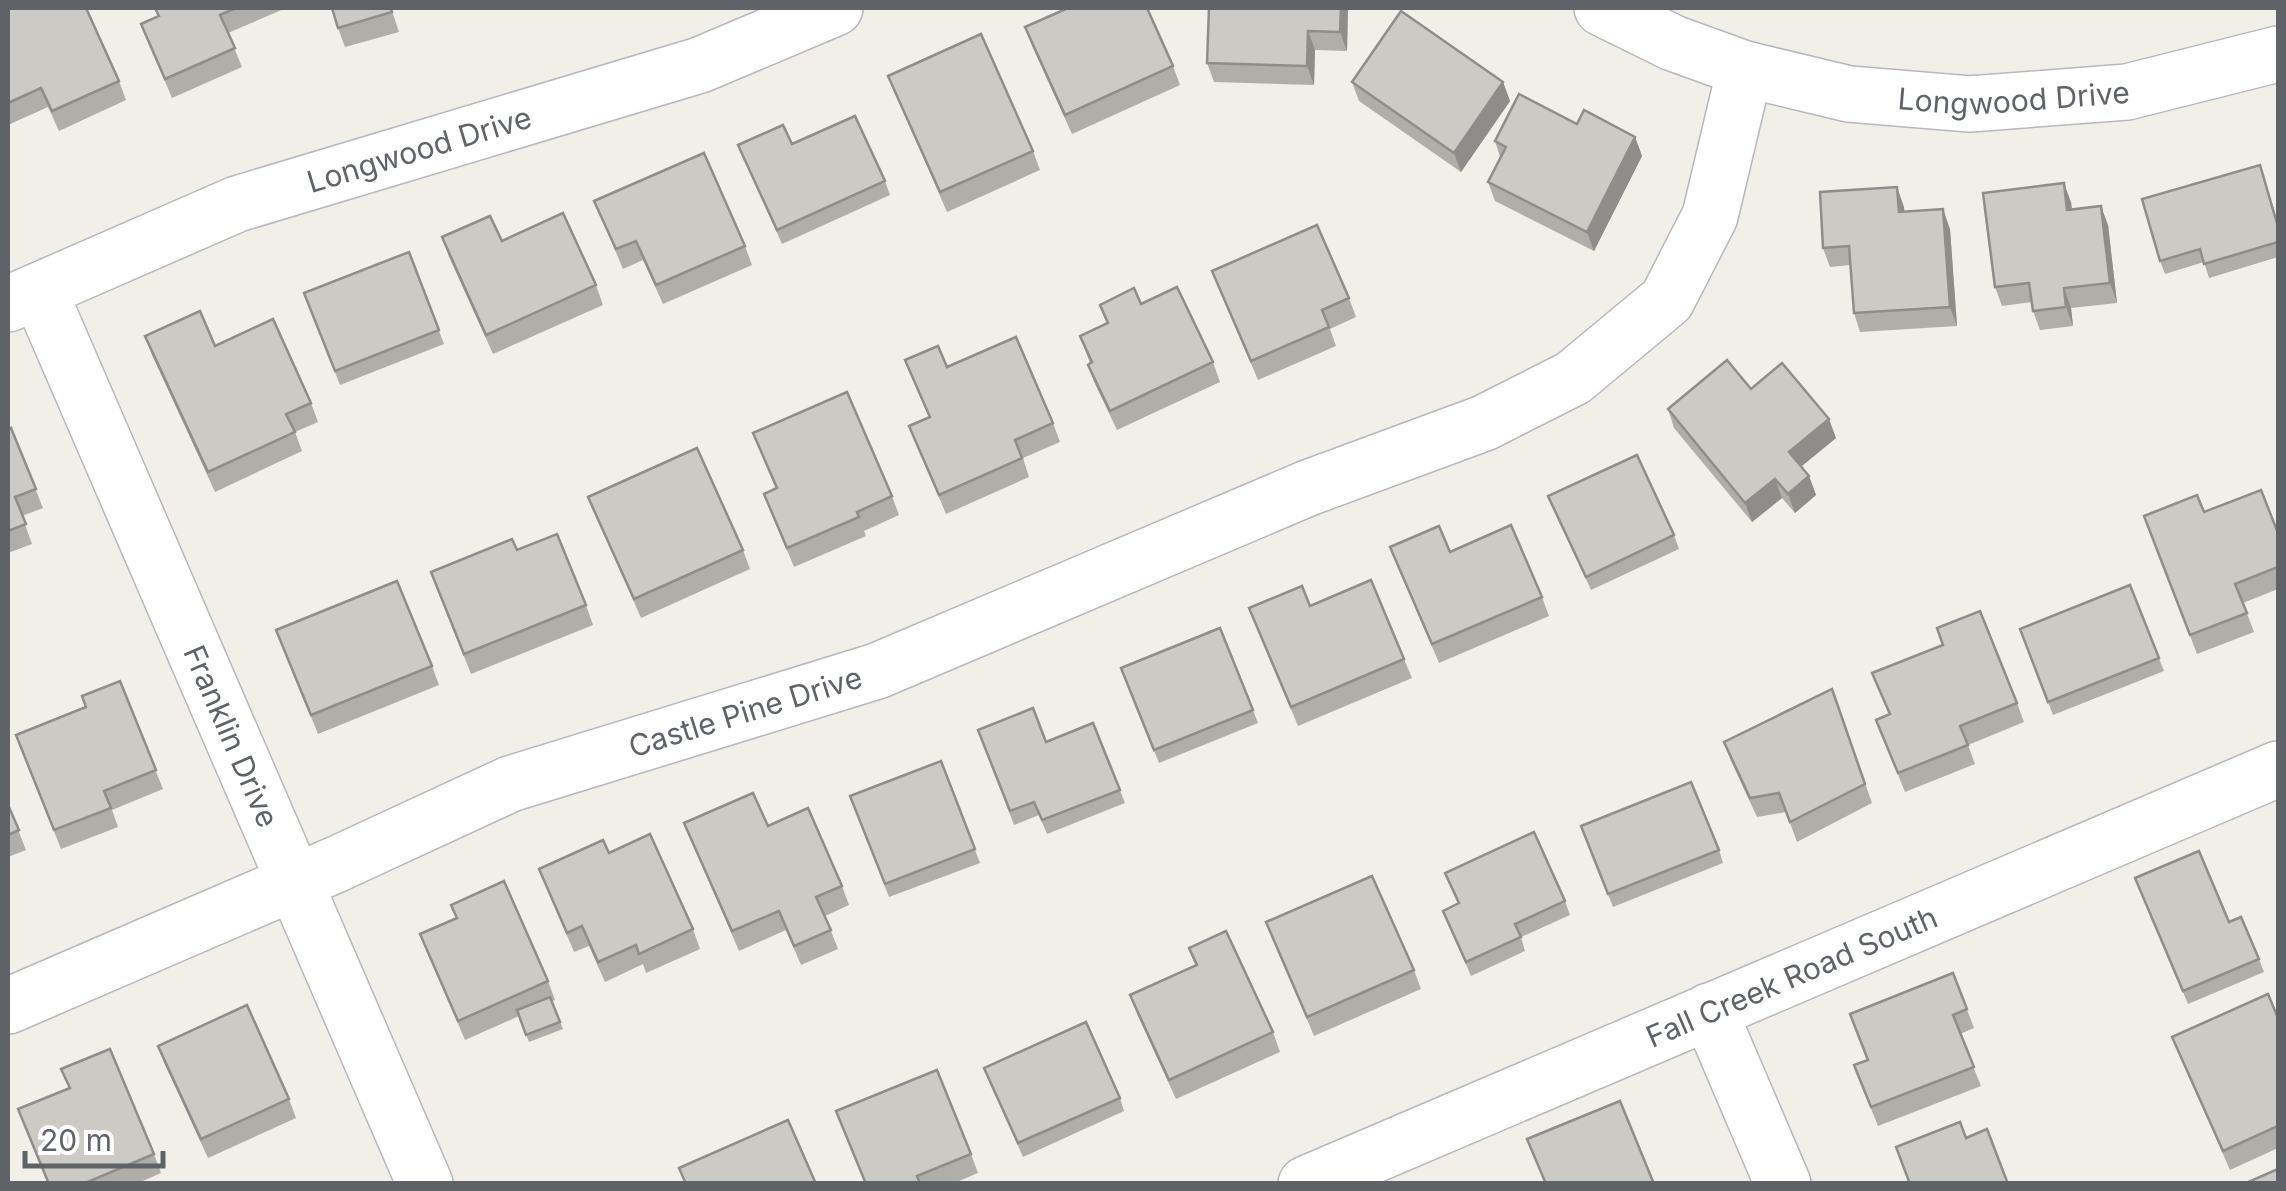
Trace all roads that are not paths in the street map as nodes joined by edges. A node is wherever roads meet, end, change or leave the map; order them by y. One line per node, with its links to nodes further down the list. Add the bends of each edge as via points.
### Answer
1 (835, 8): 5 (street, Longwood Drive, via 700,65 236,204)
2 (1602, 8): 4 (street, Longwood Drive)
3 (2278, 54): 4 (street, Longwood Drive, via 2127,92 1970,104 1849,94)
4 (1744, 69): 7 (street, Castle Pine Drive, via 1710,216 1667,300 1573,378 1484,423 1308,488 878,671 510,784)
5 (23, 298): 7 (street, Franklin Drive)
6 (2278, 769): 9 (street, Fall Creek Road South)
7 (295, 882): 8 (street, Castle Pine Drive); 10 (street, Franklin Drive)
8 (8, 1006)
9 (1708, 1011): 11 (street, Fall Creek Road South); 12 (street)
10 (424, 1184)
11 (1306, 1184)
12 (1782, 1184)

